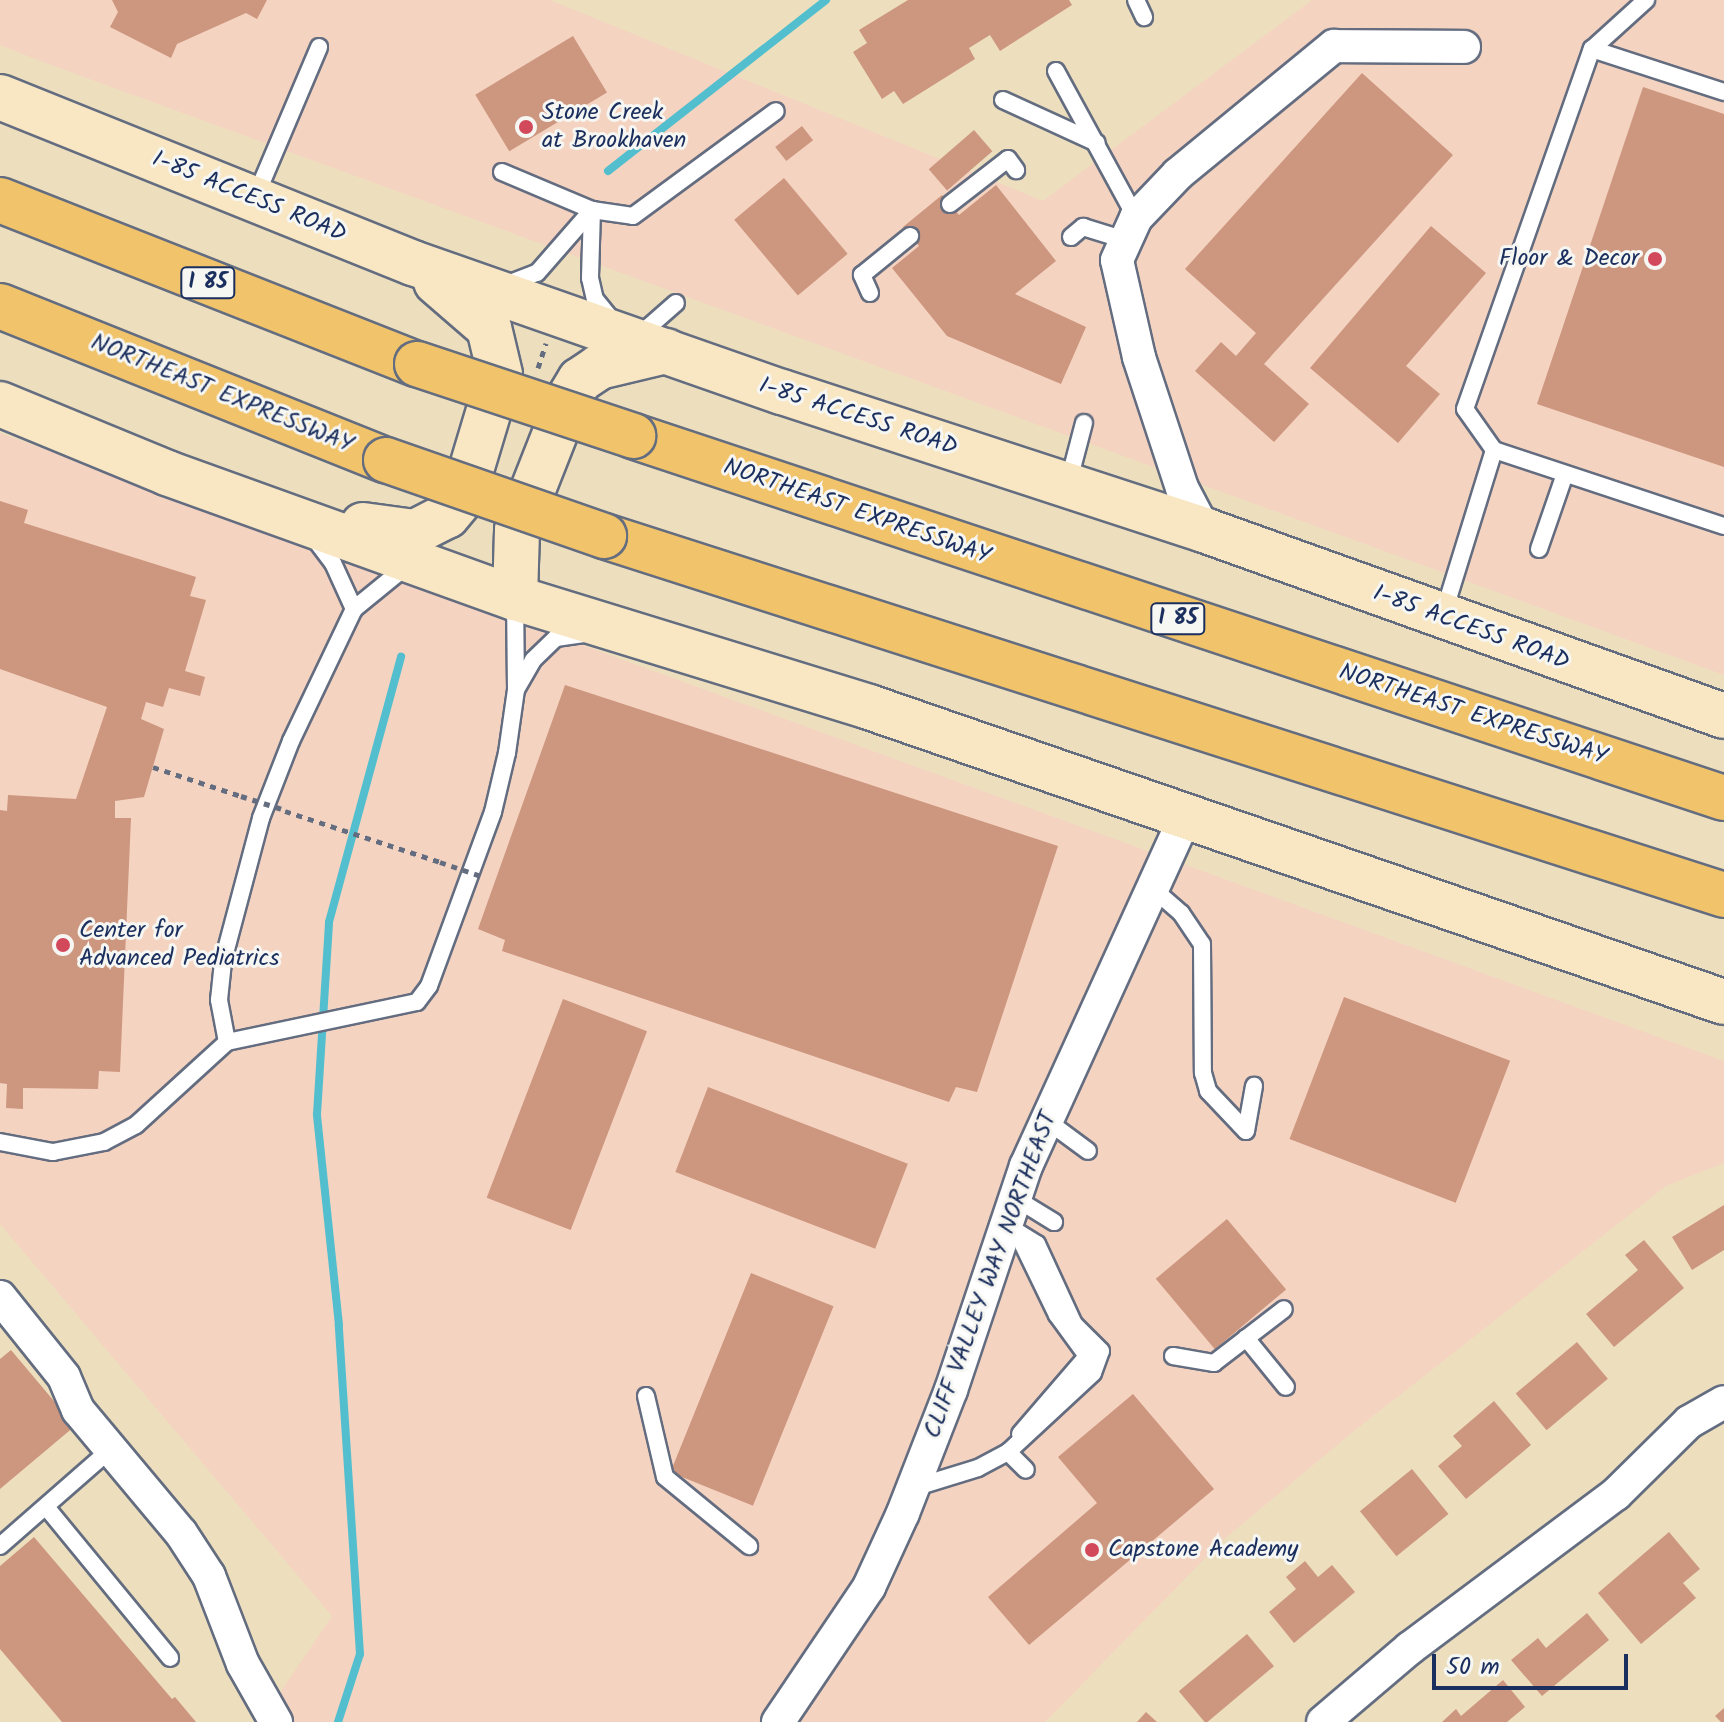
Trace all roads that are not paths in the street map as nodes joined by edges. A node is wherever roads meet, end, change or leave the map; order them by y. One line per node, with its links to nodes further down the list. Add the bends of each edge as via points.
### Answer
1 (1136, 0): 3 (lane)
2 (1646, 0): 6 (lane)
3 (1144, 17)
4 (319, 47): 15 (lane)
5 (1464, 47): 19 (street, via 1334,46 1178,174)
6 (1592, 49): 8 (lane); 30 (lane, via 1465,409)
7 (1056, 71): 12 (lane)
8 (1724, 92)
9 (0, 97): 15 (main road, I-85 ACCESS ROAD)
10 (1003, 100): 12 (lane)
11 (776, 111): 18 (lane, via 633,216)
12 (1098, 143): 19 (lane)
13 (1016, 170): 17 (lane, via 1008,159)
14 (502, 172): 18 (lane)
15 (254, 199): 22 (main road, I-85 ACCESS ROAD)
16 (0, 200): 47 (highway, NORTHEAST EXPRESSWAY / I 85, bridge, via 417,364)
17 (950, 204)
18 (592, 210): 23 (lane, via 537,273); 27 (lane, via 590,278 595,299)
19 (1131, 229): 21 (lane, via 1083,227); 38 (street, via 1117,260 1139,357 1182,488)
20 (910, 236): 24 (lane, via 862,275)
21 (1071, 237)
22 (413, 263): 23 (main road, I-85 ACCESS ROAD); 34 (main road, via 489,328 498,359 500,374 463,497)
23 (487, 289): 27 (main road, I-85 ACCESS ROAD)
24 (870, 293)
25 (676, 303): 27 (lane)
26 (0, 306): 50 (highway, NORTHEAST EXPRESSWAY, bridge, via 386,460 604,536)
27 (650, 346): 33 (main road, I-85 ACCESS ROAD); 37 (main road, via 580,380)
28 (0, 404): 31 (main road)
29 (1084, 423): 33 (lane)
30 (1494, 450): 32 (lane); 43 (lane)
31 (167, 473): 34 (main road, via 388,532 415,532); 35 (main road)
32 (1565, 474): 36 (lane); 39 (lane)
33 (1068, 486): 38 (main road, I-85 ACCESS ROAD)
34 (447, 516): 40 (lane, via 440,536)
35 (301, 520): 40 (main road); 42 (lane, via 333,563)
36 (1724, 526)
37 (517, 530): 41 (main road); 44 (main road, via 529,562 548,585)
38 (1204, 530): 43 (main road, I-85 ACCESS ROAD)
39 (1539, 549)
40 (414, 560): 41 (main road); 42 (lane)
41 (515, 598): 44 (main road); 45 (lane)
42 (354, 609): 52 (lane, via 261,818 223,961 219,1000)
43 (1442, 617): 46 (main road, I-85 ACCESS ROAD)
44 (627, 635): 45 (lane, via 556,638 533,660); 48 (main road, via 869,707)
45 (516, 690): 52 (lane, via 493,812 429,986 417,1002)
46 (1724, 716)
47 (1724, 798)
48 (1185, 817): 49 (street, CLIFF VALLEY WAY NORTHEAST); 51 (main road)
49 (1151, 887): 53 (lane, via 1181,913 1202,944 1203,1073 1208,1091 1246,1131); 54 (street, CLIFF VALLEY WAY NORTHEAST)
50 (1724, 895)
51 (1724, 1002)
52 (227, 1042): 55 (lane, via 147,1116 104,1142 53,1152)
53 (1254, 1086)
54 (1046, 1120): 56 (lane); 57 (street, CLIFF VALLEY WAY NORTHEAST)
55 (0, 1142)
56 (1088, 1151)
57 (1011, 1212): 58 (lane); 67 (lane, via 1037,1244 1074,1324 1101,1351 1093,1373); 69 (street, CLIFF VALLEY WAY NORTHEAST)
58 (1054, 1222)
59 (0, 1297): 66 (street, via 64,1377 78,1410)
60 (1284, 1309): 61 (lane)
61 (1246, 1338): 62 (lane, via 1214,1363); 63 (lane)
62 (1173, 1356)
63 (1286, 1387)
64 (646, 1396): 72 (lane, via 665,1477)
65 (1724, 1402): 76 (street, via 1689,1422 1616,1494 1410,1648)
66 (113, 1447): 70 (lane); 74 (street, via 209,1576 243,1664)
67 (1008, 1452): 68 (lane); 69 (lane)
68 (1026, 1470)
69 (913, 1488): 75 (street, CLIFF VALLEY WAY NORTHEAST, via 869,1587)
70 (47, 1508): 71 (lane); 73 (lane)
71 (0, 1546)
72 (749, 1546)
73 (170, 1658)
74 (276, 1722)
75 (778, 1722)
76 (1323, 1722)

